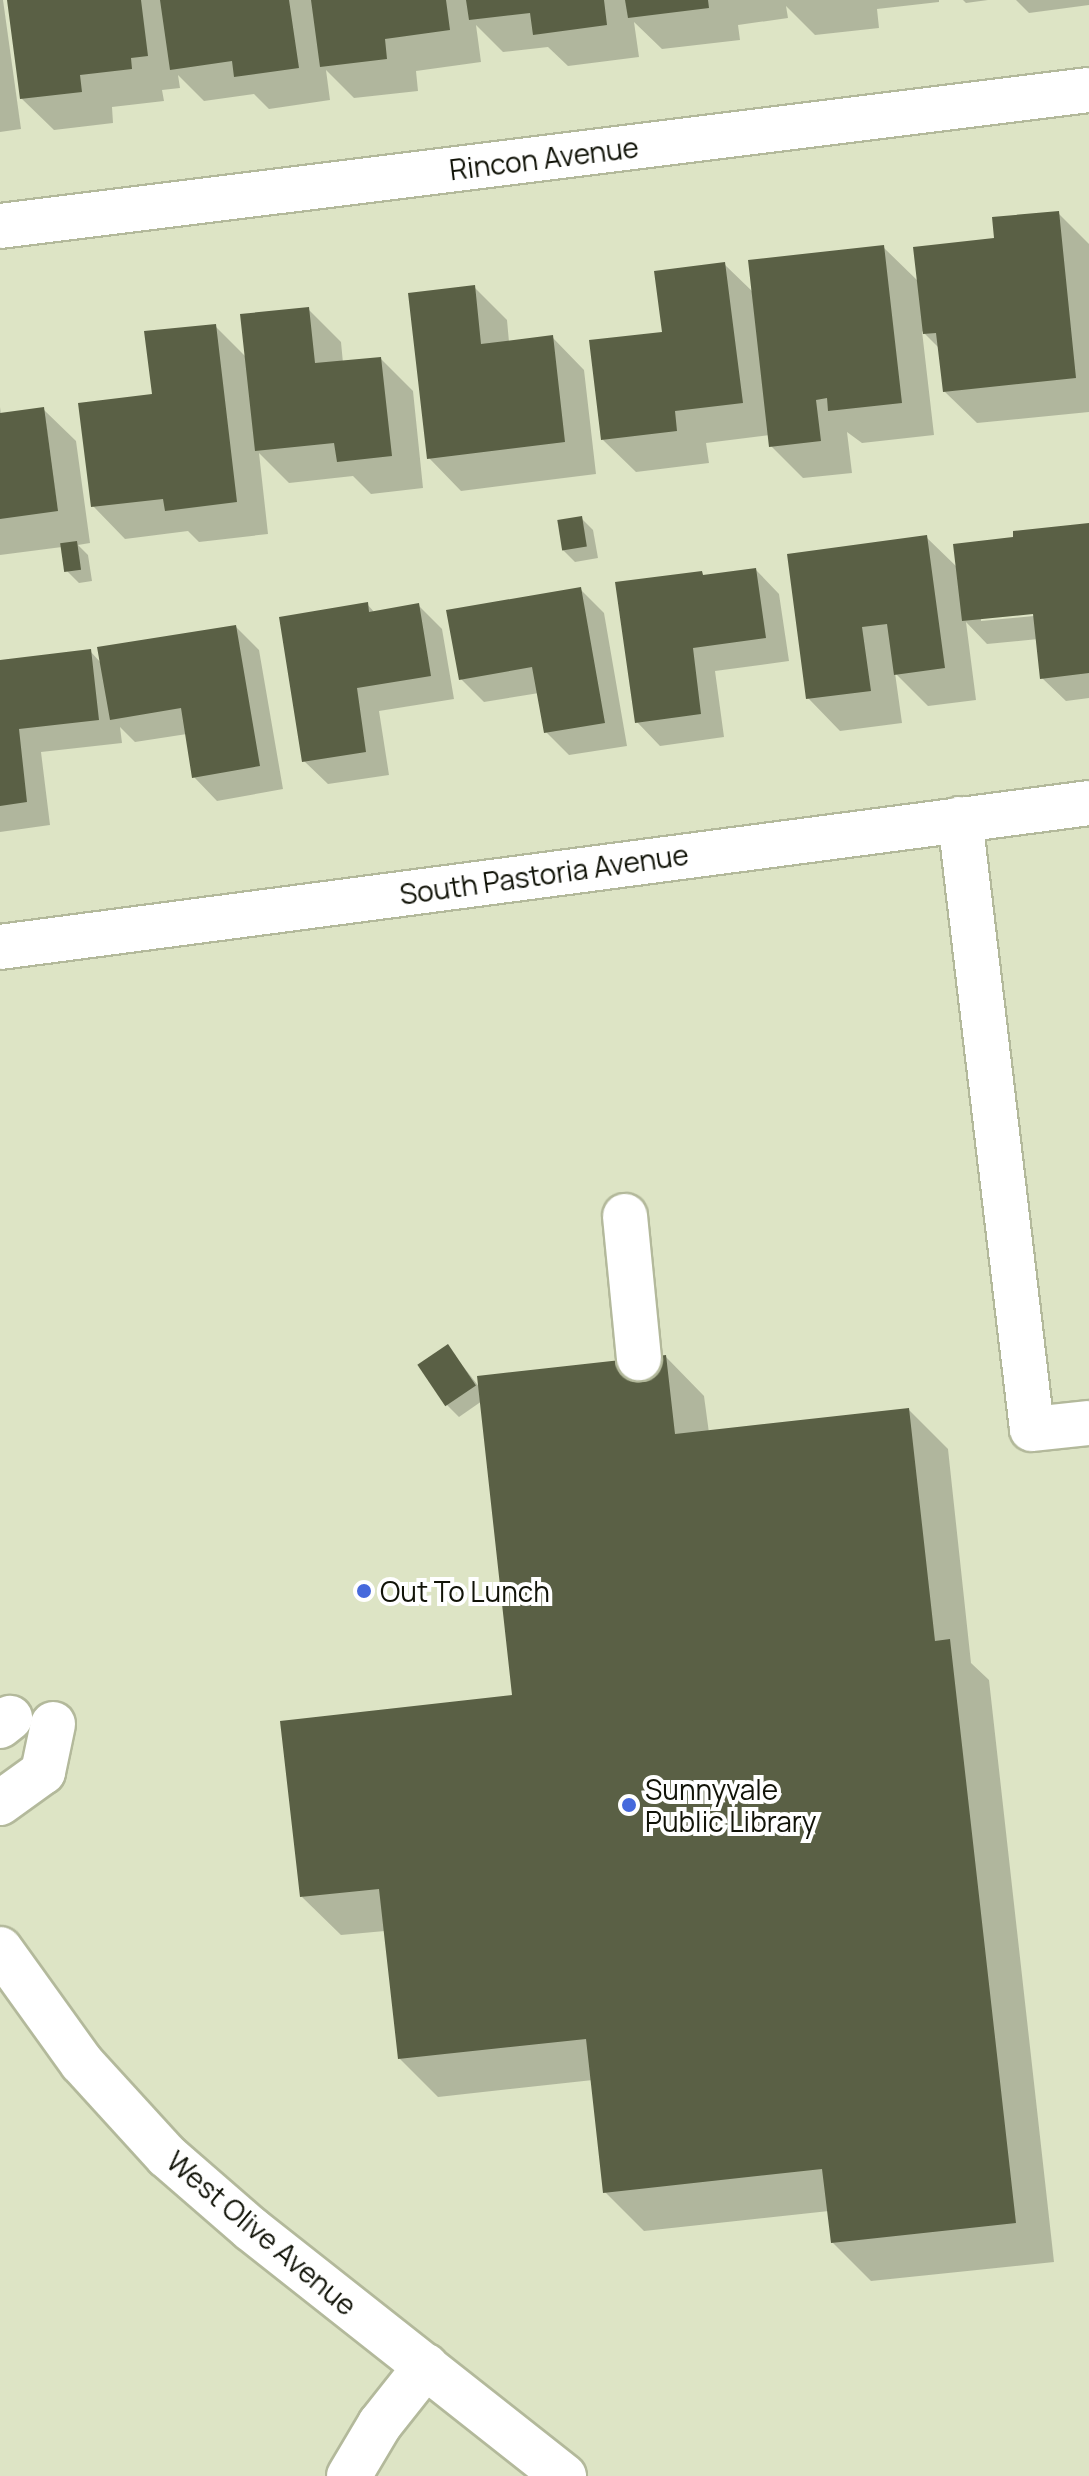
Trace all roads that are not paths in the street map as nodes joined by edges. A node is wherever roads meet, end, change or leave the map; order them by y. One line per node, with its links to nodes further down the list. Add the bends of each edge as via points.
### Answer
1 (1089, 90): 2 (street, Rincon Avenue)
2 (0, 226)
3 (1089, 803): 4 (street, South Pastoria Avenue)
4 (960, 819): 5 (street, South Pastoria Avenue); 8 (street, via 1032,1429)
5 (0, 947)
6 (625, 1216): 7 (street)
7 (639, 1358)
8 (1089, 1423)
9 (53, 1724): 10 (street, via 43,1772)
10 (0, 1803)
11 (0, 1949): 12 (street, West Olive Avenue, via 82,2063 167,2156)
12 (426, 2366): 13 (street, via 380,2424); 14 (street, West Olive Avenue)
13 (349, 2476)
14 (564, 2476)

